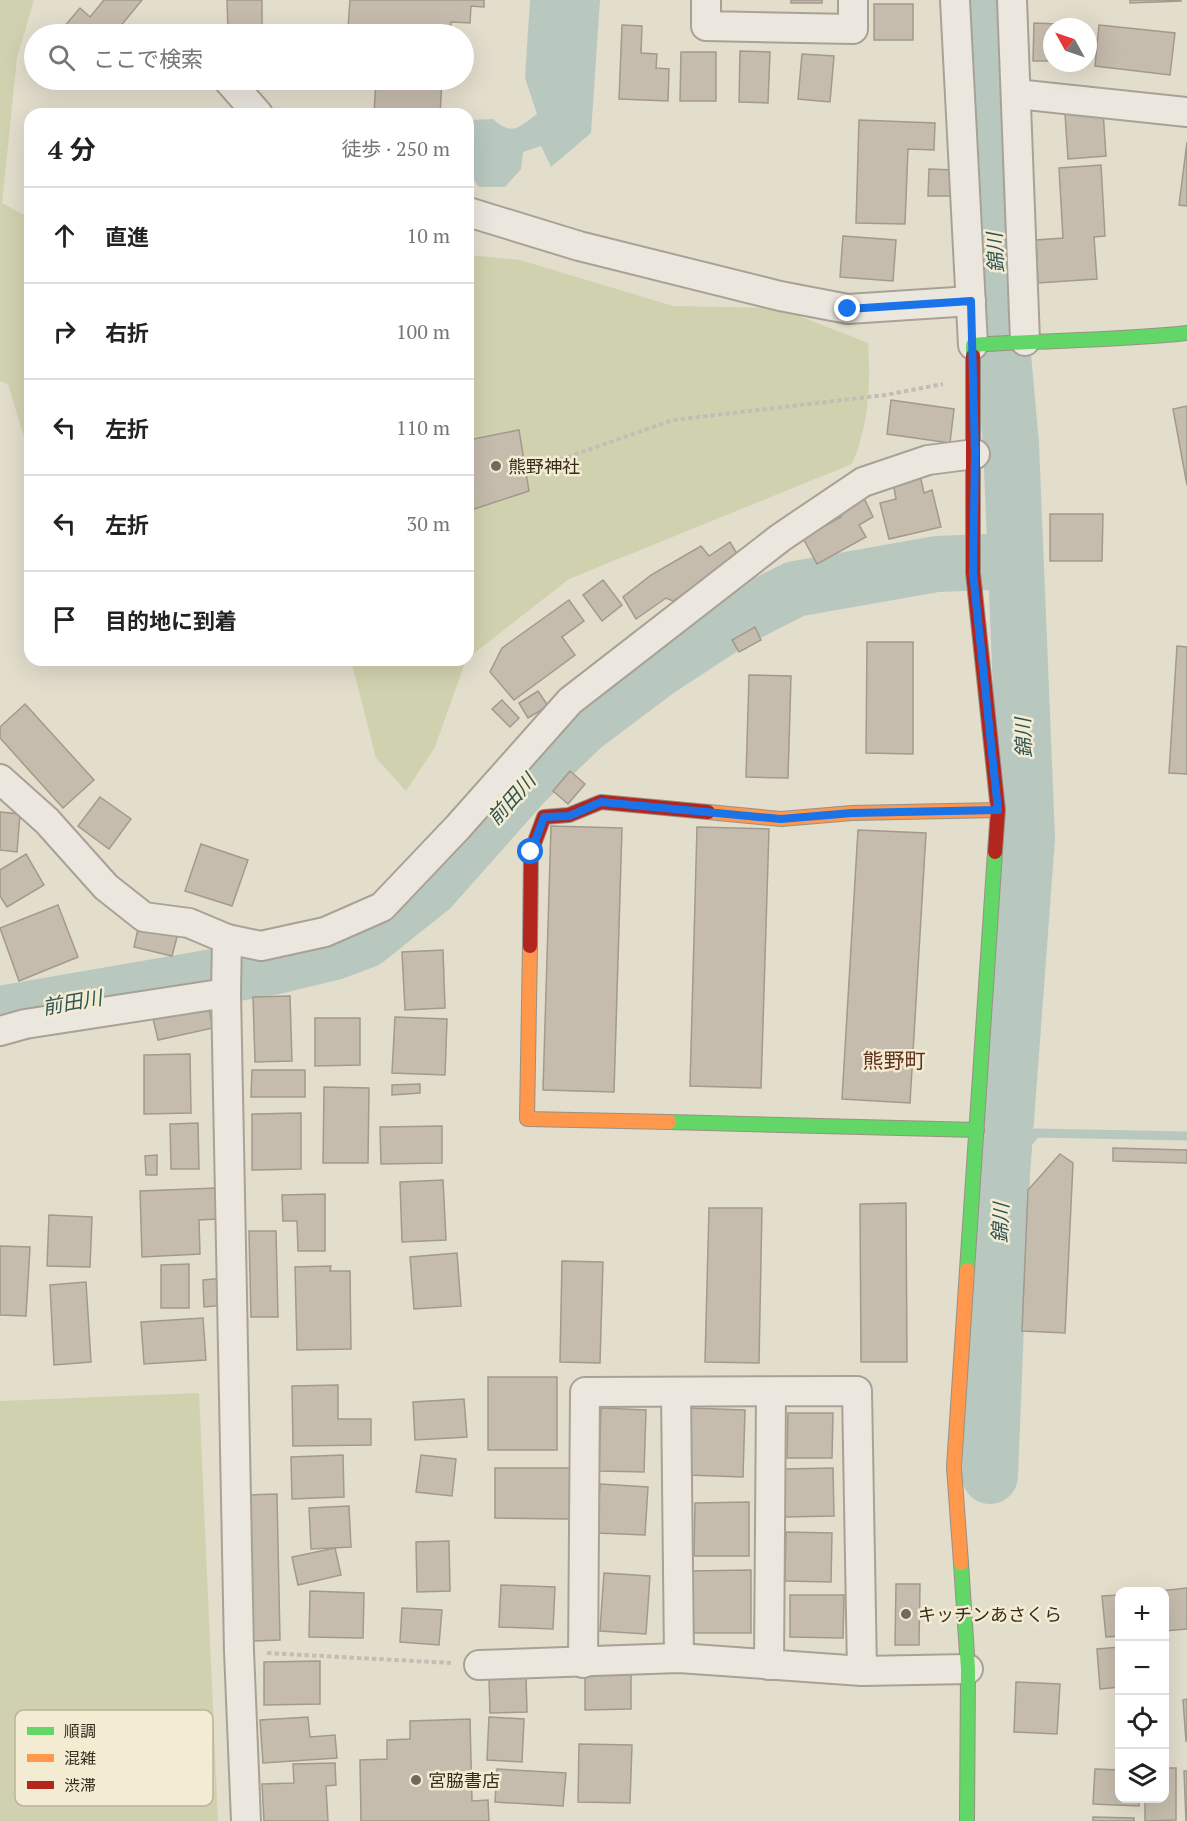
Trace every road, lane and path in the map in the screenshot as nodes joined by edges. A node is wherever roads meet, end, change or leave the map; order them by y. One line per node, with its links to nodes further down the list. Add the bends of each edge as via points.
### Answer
1 (706, 0): 2 (street, via 706,26 853,30)
2 (853, 0)
3 (956, 0): 10 (street)
4 (1012, 0): 6 (street)
5 (237, 90): 7 (street)
6 (1016, 94): 8 (street); 12 (street)
7 (253, 108)
8 (1187, 112)
9 (474, 214): 10 (street, via 579,246 848,309)
10 (971, 301): 13 (street)
11 (1187, 333): 12 (street, via 1123,340)
12 (1024, 341): 13 (street)
13 (973, 345): 14 (street)
14 (973, 379): 15 (street); 16 (path, via 673,420)
15 (975, 454): 18 (street, via 973,573); 19 (street, via 928,460 863,483 780,538 570,701 382,907 325,932 261,946)
16 (474, 490)
17 (0, 779): 19 (street, via 47,821 106,887 144,917 189,923)
18 (998, 810): 22 (street); 22 (street, via 852,813 781,819 601,802 569,816 544,817 531,852 527,1119)
19 (227, 939): 20 (street)
20 (226, 993): 21 (street); 25 (street)
21 (0, 1031)
22 (977, 1130): 30 (street, via 954,1467)
23 (676, 1392): 24 (street); 26 (street); 27 (street, via 585,1392)
24 (771, 1393): 29 (street); 31 (street, via 858,1391)
25 (239, 1651): 28 (path); 32 (street)
26 (679, 1658): 27 (street); 29 (street)
27 (583, 1663): 28 (street)
28 (479, 1665)
29 (769, 1665): 31 (street)
30 (968, 1669): 31 (street); 33 (street)
31 (862, 1671)
32 (246, 1821)
33 (967, 1821)

